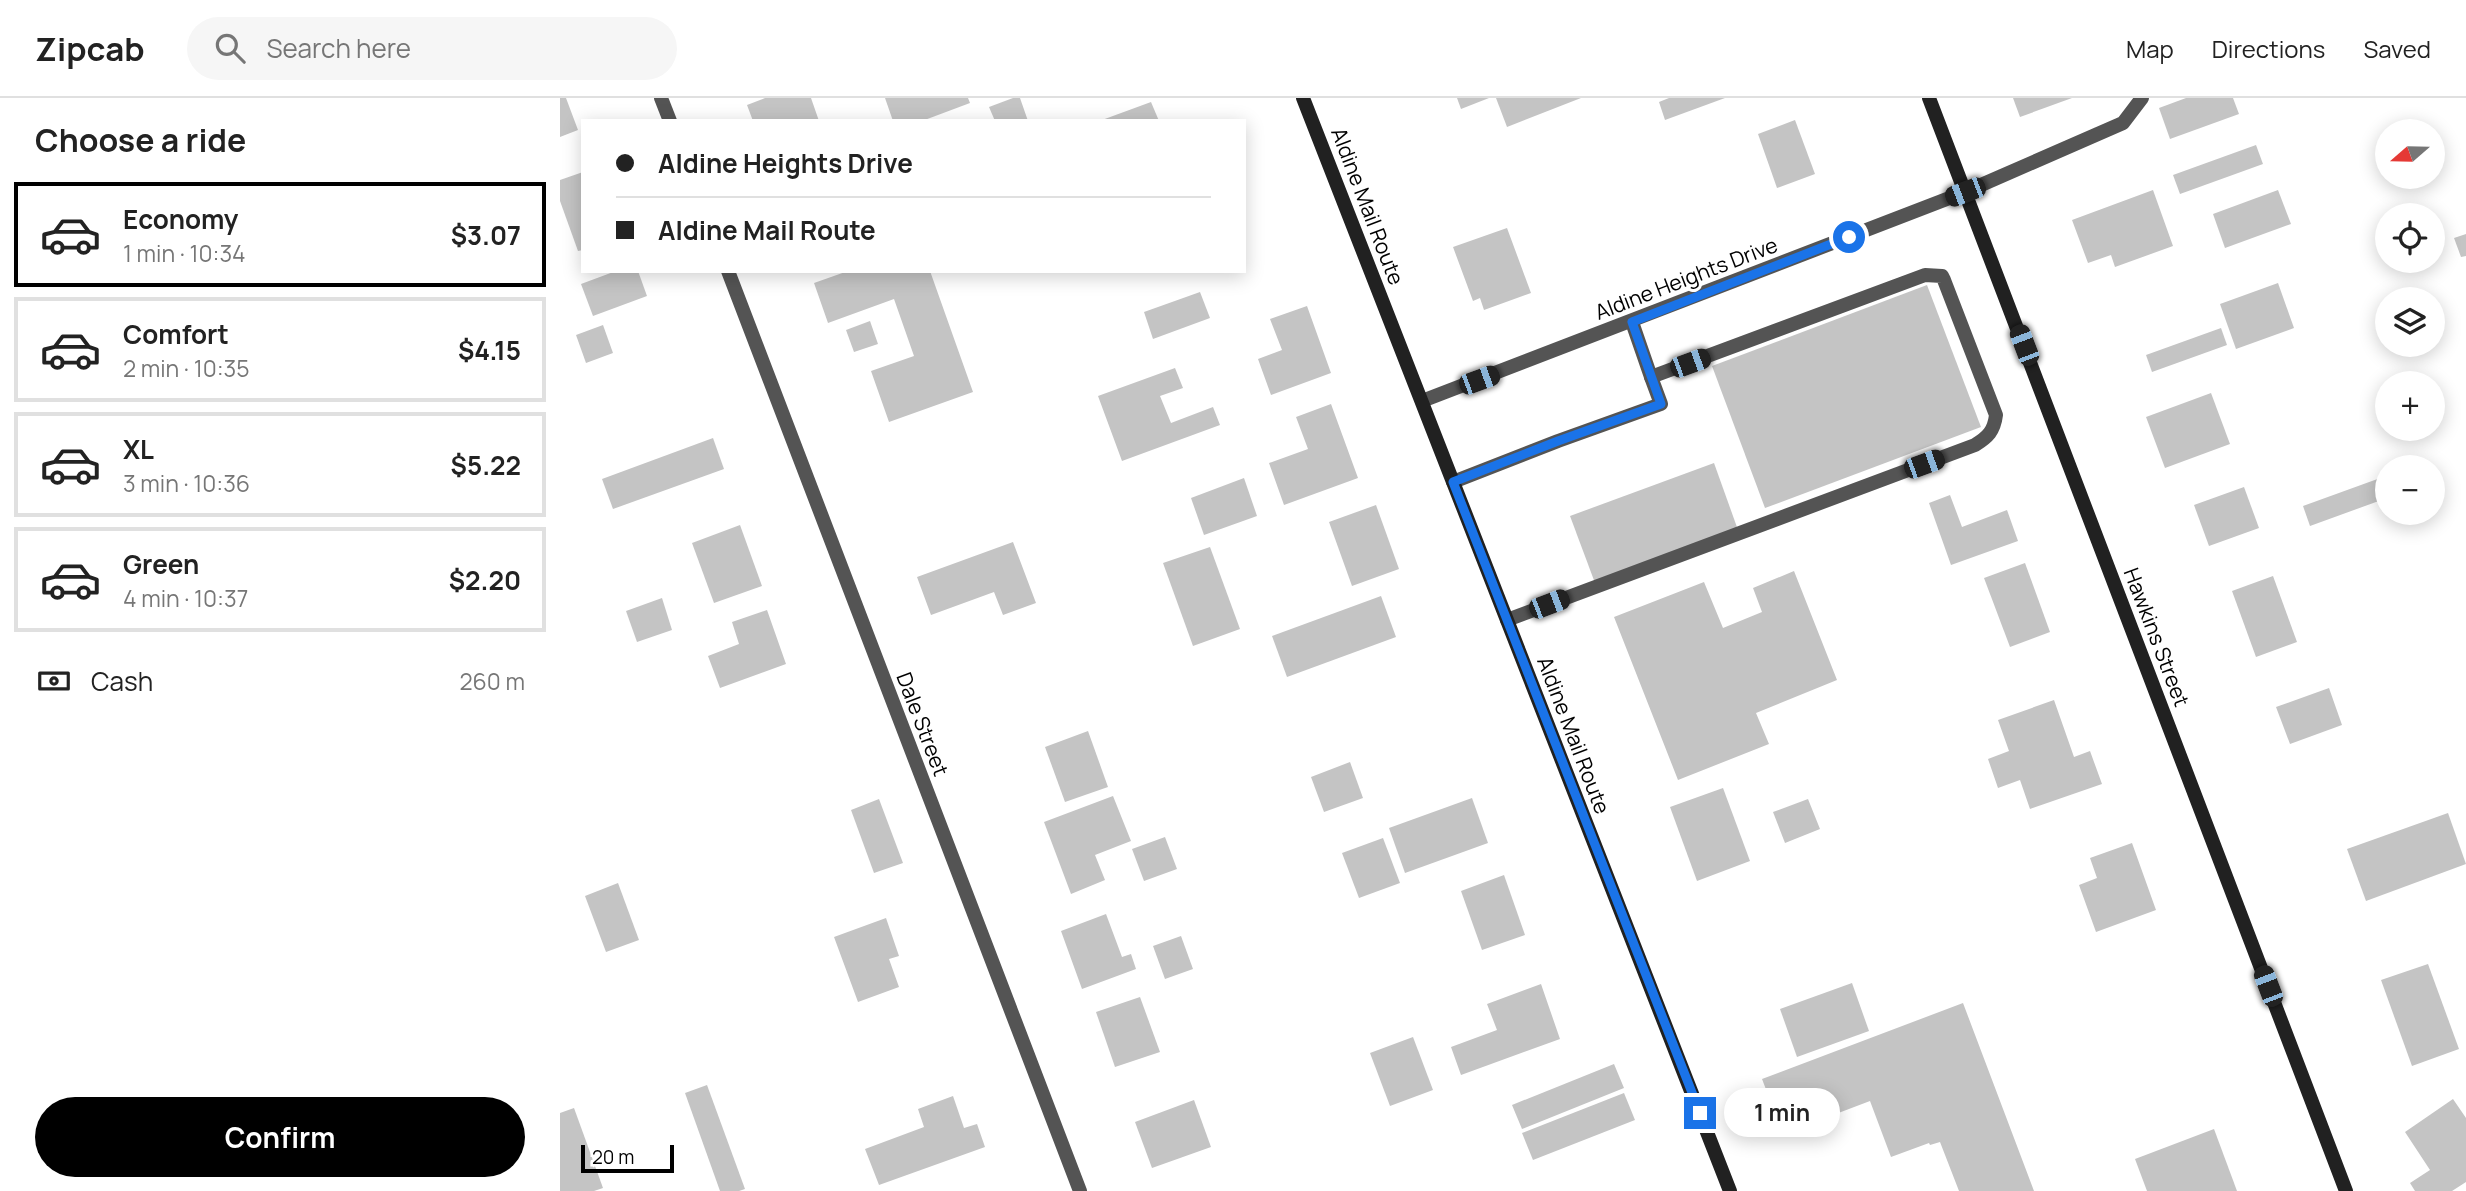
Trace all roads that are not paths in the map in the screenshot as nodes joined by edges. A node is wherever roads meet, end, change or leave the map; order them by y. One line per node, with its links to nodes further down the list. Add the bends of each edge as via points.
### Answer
1 (661, 98): 5 (street)
2 (1303, 98): 10 (main road, Aldine Mail Route)
3 (1929, 98): 6 (main road, Hawkins Street)
4 (2142, 98): 6 (street, Aldine Heights Drive, via 2123,123)
5 (669, 119)
6 (1965, 192): 8 (street, Aldine Heights Drive); 15 (main road, Hawkins Street)
7 (729, 273): 13 (street, Dale Street)
8 (1632, 322): 9 (street); 10 (street, Aldine Heights Drive)
9 (1651, 377): 11 (street, via 1661,404); 12 (street, via 1936,274 1944,280 1996,415 1994,429 1975,445)
10 (1422, 401): 11 (main road, Aldine Mail Route)
11 (1453, 482): 12 (main road, Aldine Mail Route)
12 (1507, 620): 14 (main road, Aldine Mail Route)
13 (1080, 1191)
14 (1730, 1191)
15 (2346, 1191)

